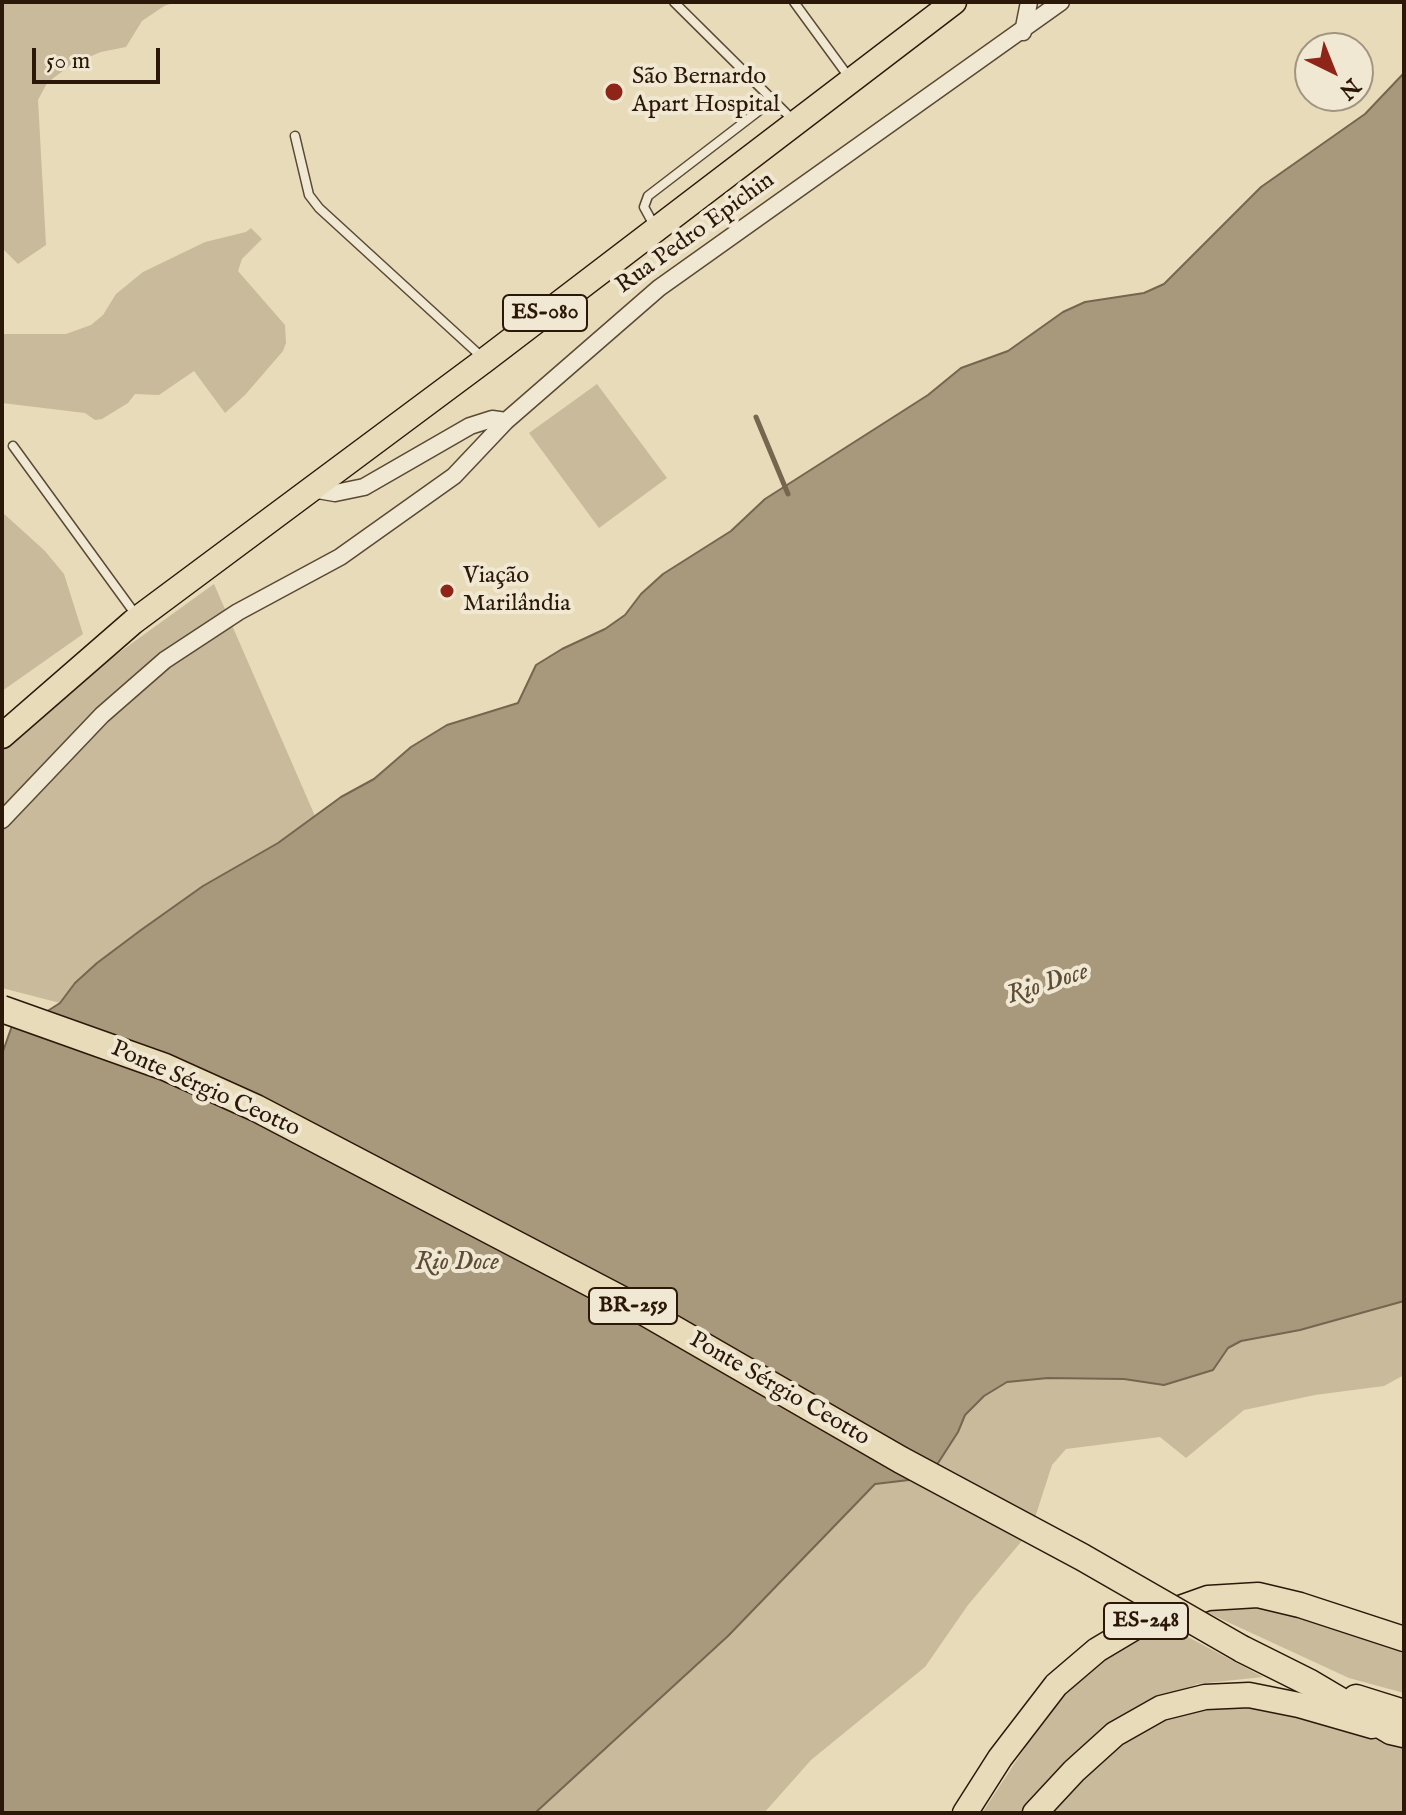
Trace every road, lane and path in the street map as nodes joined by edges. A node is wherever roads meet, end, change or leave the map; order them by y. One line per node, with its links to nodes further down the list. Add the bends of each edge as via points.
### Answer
1 (674, 2): 8 (lane)
2 (794, 2): 7 (lane)
3 (954, 2): 7 (main road, ES-080)
4 (1029, 2): 6 (street)
5 (1061, 2): 6 (street, Rua Pedro Epichin)
6 (1023, 32): 13 (street, Rua Pedro Epichin, via 659,288)
7 (851, 80): 9 (main road, ES-080)
8 (773, 100): 9 (lane); 11 (lane, via 648,196 644,207)
9 (795, 122): 11 (main road, ES-080)
10 (295, 136): 12 (lane, via 309,195 319,208)
11 (655, 228): 12 (main road, ES-080)
12 (485, 360): 15 (main road, ES-080)
13 (506, 421): 15 (street, via 470,426 364,487 335,493); 19 (street, Rua Pedro Epichin, via 454,476 340,557 238,612 165,660 102,715)
14 (13, 446): 16 (lane)
15 (312, 489): 16 (main road, ES-080)
16 (136, 620): 17 (main road, ES-080); 18 (main road, ES-080)
17 (2, 714)
18 (2, 736)
19 (2, 820)
20 (2, 1009): 22 (highway, Ponte Sérgio Ceotto / BR-259, bridge, via 165,1067 256,1108 634,1306 1242,1649)
21 (1404, 1639): 24 (main road, ES-248, via 1258,1595 1208,1598 1149,1619 1097,1650 1056,1685)
22 (1400, 1726): 23 (main road, via 1249,1695 1205,1697 1161,1708 1115,1734)
23 (1040, 1810)
24 (965, 1813)

